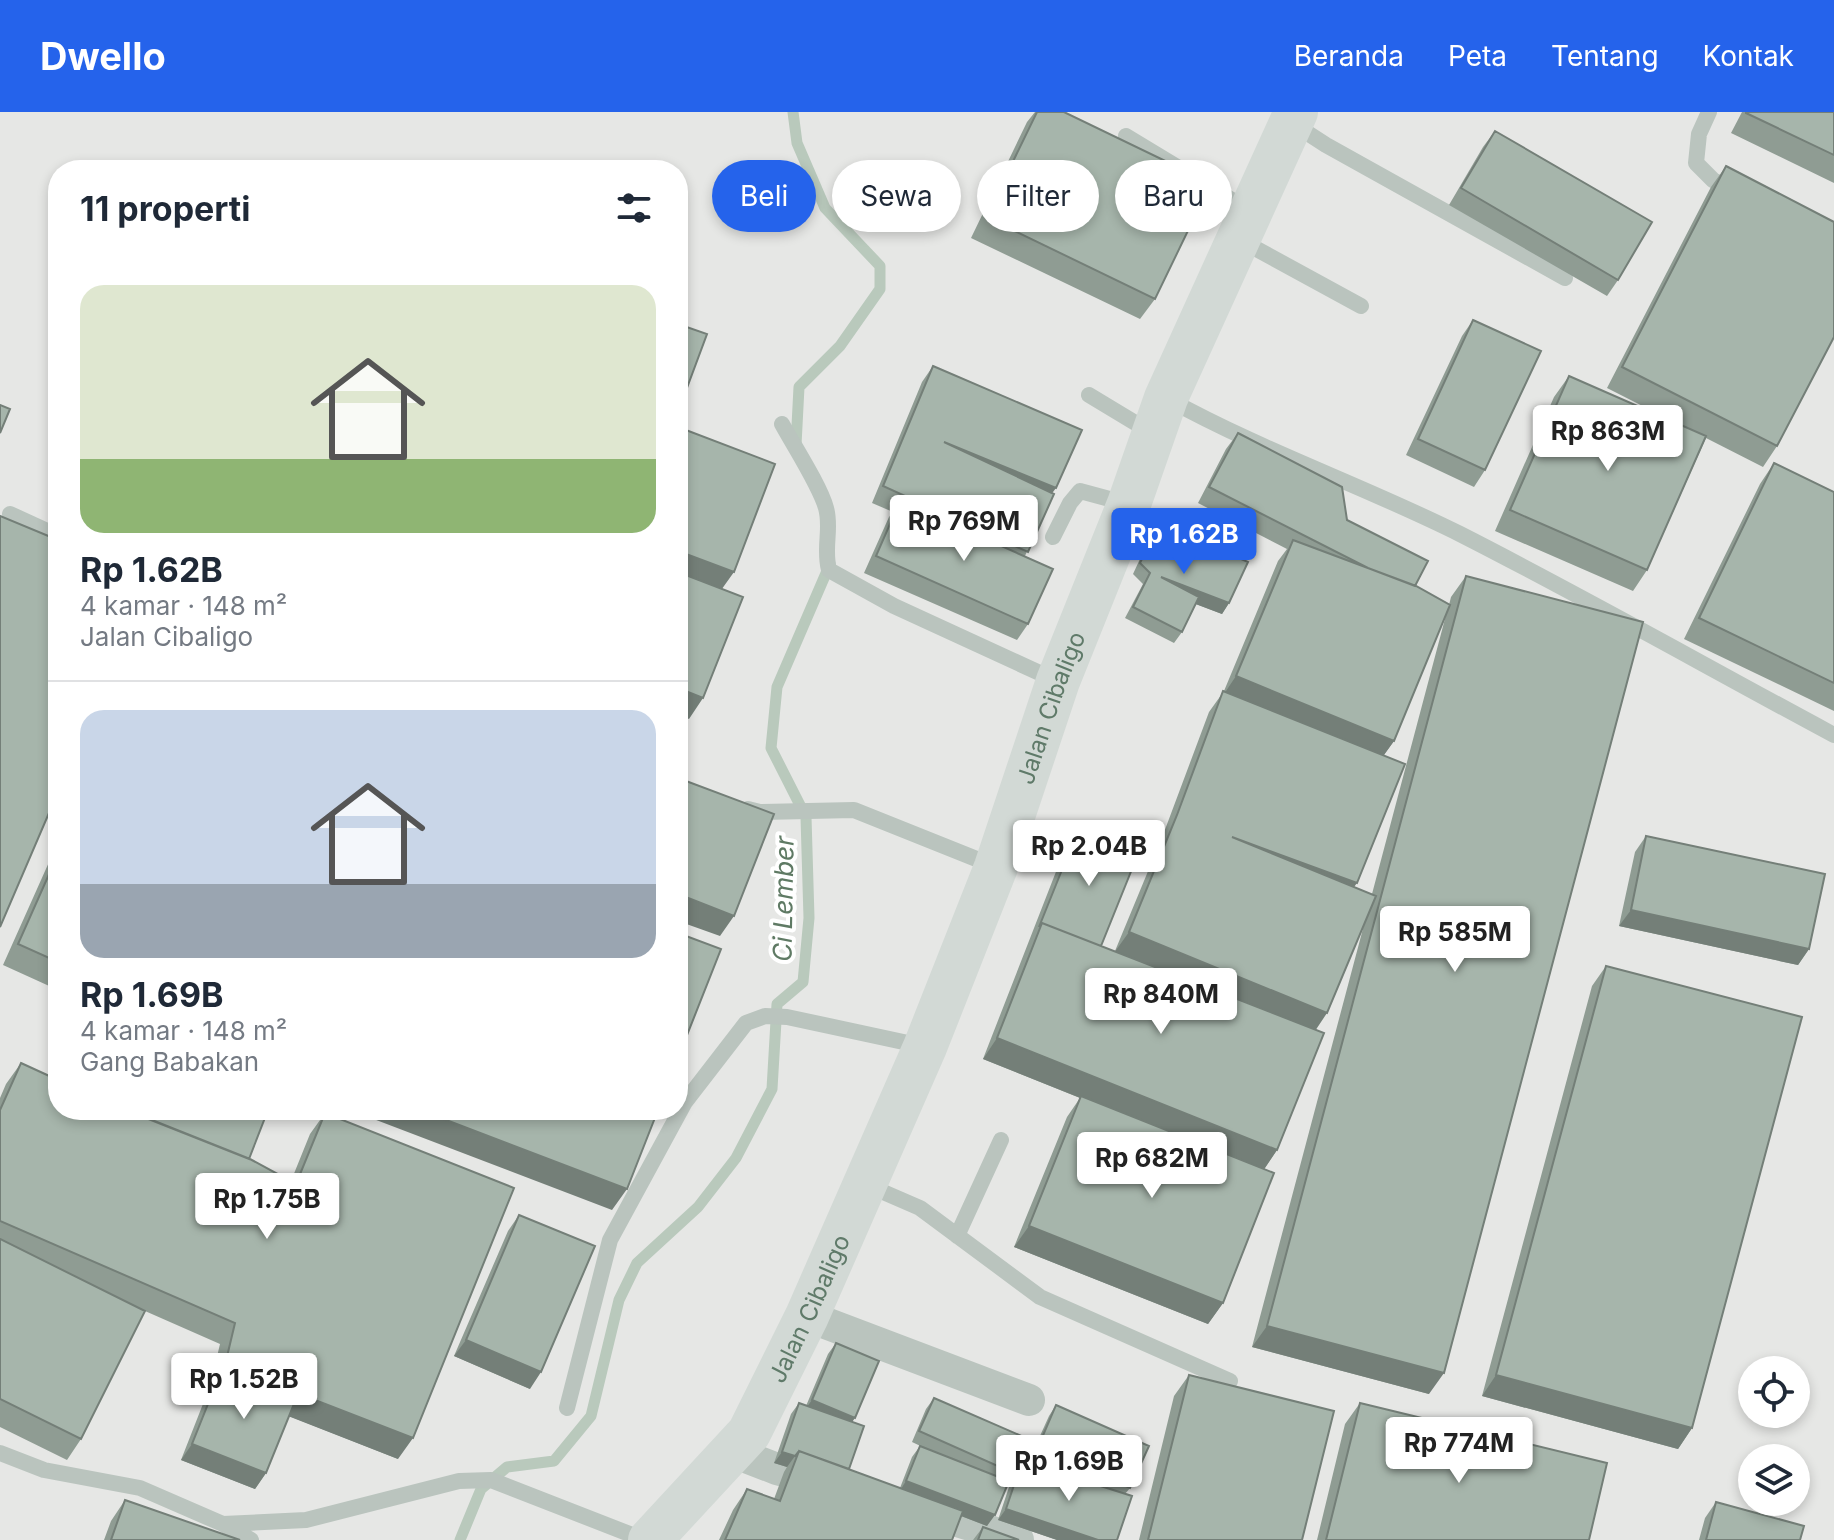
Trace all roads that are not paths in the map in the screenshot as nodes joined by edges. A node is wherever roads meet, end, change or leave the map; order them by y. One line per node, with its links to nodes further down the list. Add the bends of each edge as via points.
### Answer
1 (1709, 112): 4 (lane, via 1699,134 1696,163 1713,180)
2 (1294, 117): 5 (main road, Jalan Cibaligo); 6 (lane, via 1326,145)
3 (1126, 136): 5 (lane)
4 (1753, 202)
5 (1244, 225): 7 (lane); 9 (main road, Jalan Cibaligo)
6 (1565, 278)
7 (1361, 306)
8 (1089, 395): 9 (lane)
9 (1160, 416): 11 (main road, Jalan Cibaligo); 16 (lane, via 1204,419 1366,489)
10 (782, 424): 15 (lane, via 826,507 824,554 829,570 894,606)
11 (1129, 504): 14 (lane, via 1080,491); 15 (main road, Jalan Cibaligo)
12 (10, 514): 13 (lane)
13 (48, 531)
14 (1053, 537)
15 (1058, 681): 18 (main road, Jalan Cibaligo)
16 (1834, 735)
17 (735, 807): 18 (lane, via 760,812 854,810)
18 (996, 867): 19 (main road, Jalan Cibaligo)
19 (925, 1047): 20 (lane, via 765,1016 746,1023); 23 (main road, Jalan Cibaligo)
20 (688, 1098)
21 (675, 1120): 28 (lane, via 610,1240)
22 (1001, 1140): 24 (lane)
23 (866, 1184): 24 (lane, via 920,1208); 25 (main road, Jalan Cibaligo)
24 (957, 1236): 26 (lane, via 1040,1297)
25 (807, 1316): 27 (street); 29 (main road, Jalan Cibaligo, via 749,1433)
26 (1230, 1381)
27 (1029, 1400)
28 (567, 1408)
29 (733, 1452): 31 (street); 35 (main road, Jalan Cibaligo)
30 (0, 1453): 33 (lane, via 44,1470 140,1488)
31 (851, 1490)
32 (895, 1502): 36 (street)
33 (223, 1524): 34 (lane); 35 (lane, via 306,1520 459,1481 491,1480)
34 (251, 1540)
35 (648, 1540)
36 (1018, 1540)

